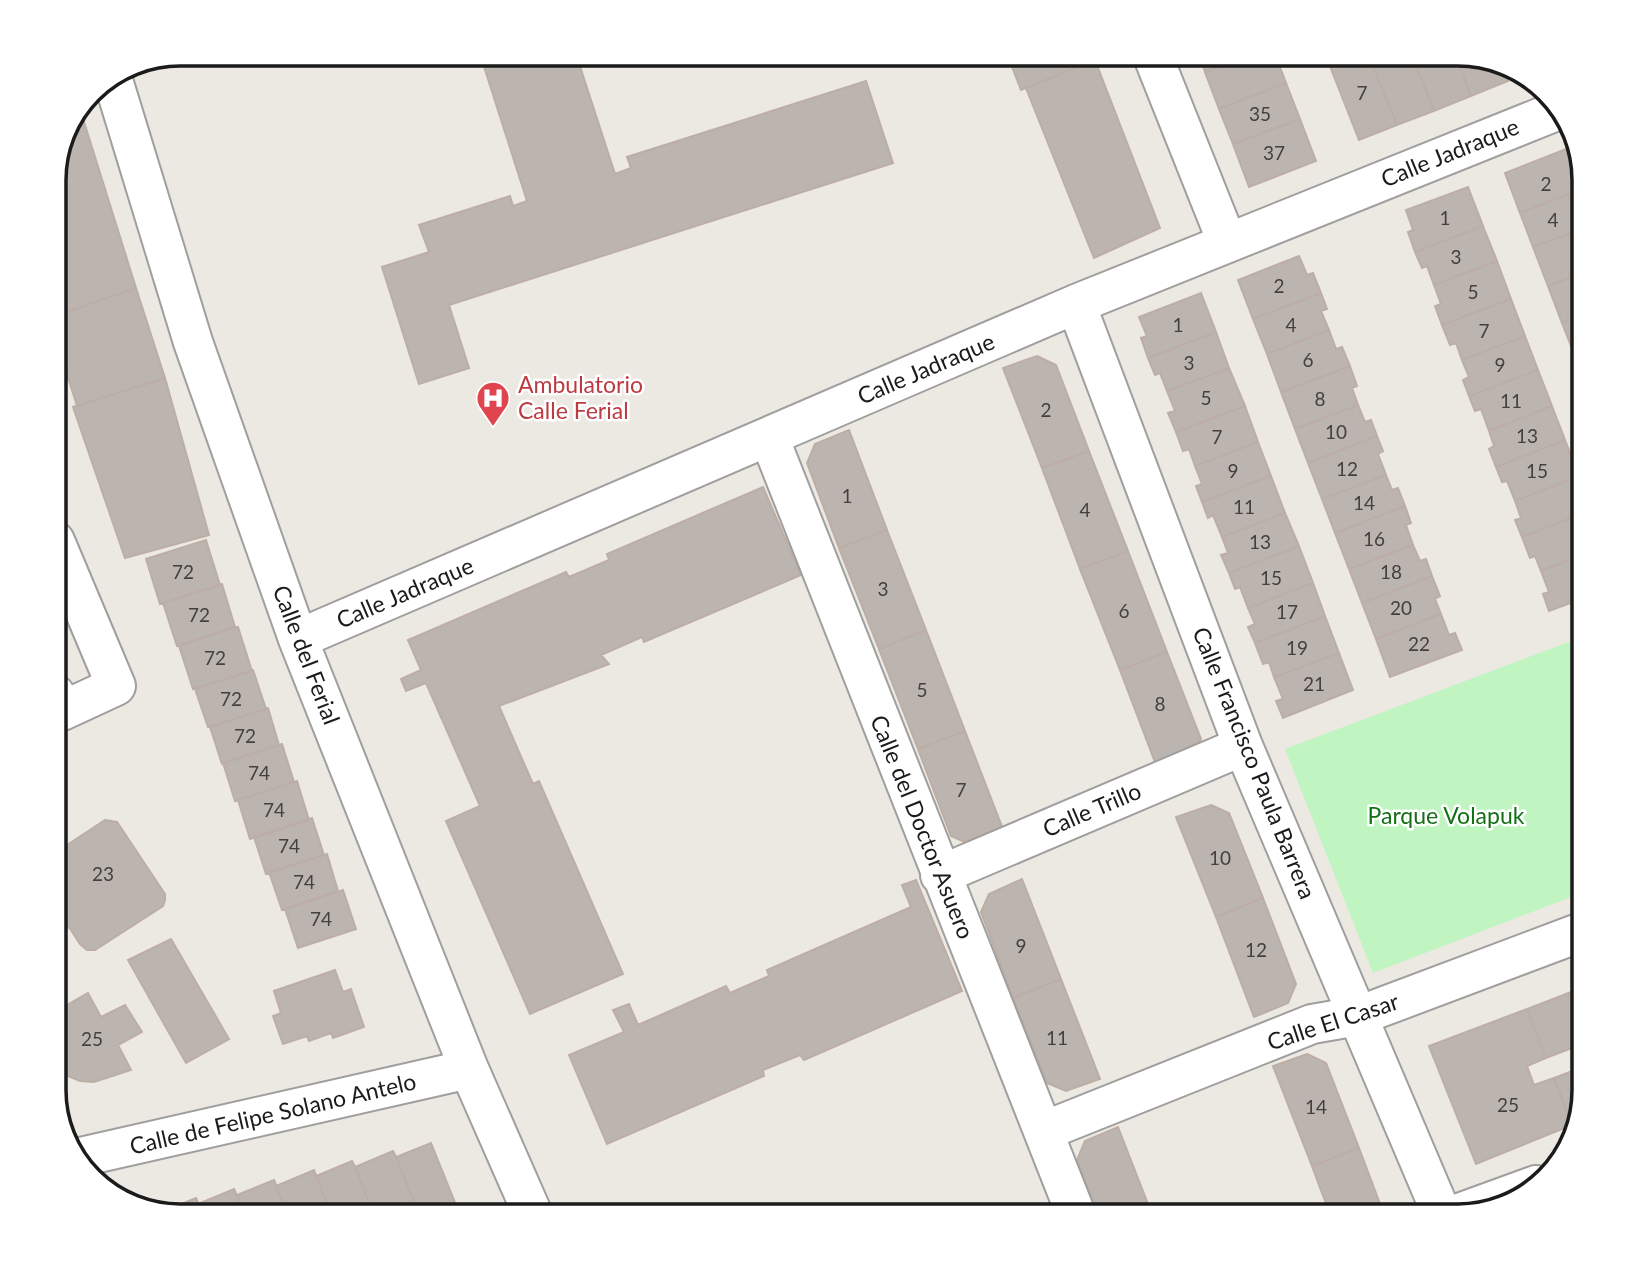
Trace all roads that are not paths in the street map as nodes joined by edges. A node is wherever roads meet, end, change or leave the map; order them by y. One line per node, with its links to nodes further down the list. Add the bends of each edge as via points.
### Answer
1 (1157, 66): 4 (street)
2 (115, 88): 8 (street, Calle del Ferial, via 192,342)
3 (1550, 114): 4 (street, Calle Jadraque)
4 (1227, 242): 5 (street, Calle Jadraque)
5 (1076, 304): 6 (street, Calle Jadraque); 10 (street, Calle Francisco Paula Barrera)
6 (769, 437): 8 (street, Calle Jadraque); 11 (street, Calle del Doctor Asuero)
7 (67, 570): 9 (street, via 116,686)
8 (298, 639): 14 (street, Calle del Ferial)
9 (67, 709)
10 (1243, 746): 11 (street, Calle Trillo); 13 (street, Calle Francisco Paula Barrera)
11 (940, 874): 15 (street, Calle del Doctor Asuero)
12 (1572, 936): 13 (street, Calle El Casar)
13 (1358, 1016): 15 (street, Calle El Casar, via 1312,1024); 19 (street, Calle Francisco Paula Barrera)
14 (469, 1069): 16 (street, Calle de Felipe Solano Antelo); 17 (street, Calle del Ferial)
15 (1044, 1131): 18 (street, Calle del Doctor Asuero)
16 (86, 1155)
17 (528, 1204)
18 (1072, 1204)
19 (1440, 1204)

